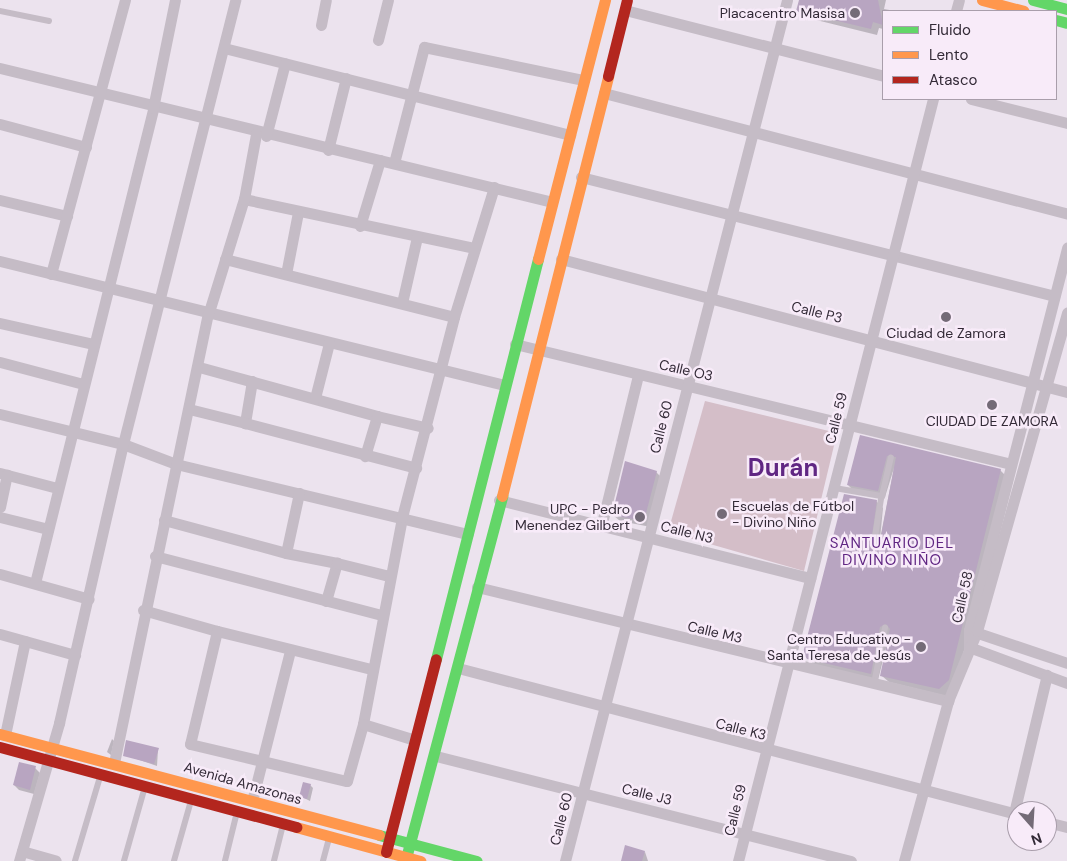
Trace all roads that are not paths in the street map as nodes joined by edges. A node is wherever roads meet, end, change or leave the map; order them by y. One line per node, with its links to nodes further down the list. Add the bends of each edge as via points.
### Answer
1 (125, 0): 25 (street)
2 (175, 0): 29 (street)
3 (235, 0): 17 (street)
4 (326, 0): 15 (street)
5 (388, 0): 16 (street)
6 (605, 0): 23 (main road)
7 (786, 0): 18 (street, Calle 60)
8 (982, 0): 12 (main road)
9 (1033, 0): 11 (main road)
10 (626, 5): 18 (street); 24 (main road)
11 (1067, 9)
12 (1020, 10)
13 (0, 11): 14 (lane)
14 (49, 21)
15 (321, 25)
16 (378, 40)
17 (224, 48): 19 (street); 30 (street)
18 (773, 48): 21 (street); 33 (street, Calle 60)
19 (285, 63): 22 (street); 34 (street)
20 (0, 68): 25 (street)
21 (882, 76)
22 (346, 78): 26 (street); 37 (street)
23 (584, 80): 26 (street, via 428,46 422,50); 35 (main road)
24 (604, 93): 33 (street); 41 (main road)
25 (98, 94): 29 (street); 36 (street)
26 (412, 95): 35 (street); 39 (street)
27 (933, 100): 40 (street, Calle 59)
28 (975, 100): 31 (street)
29 (153, 108): 30 (street); 60 (street)
30 (207, 121): 34 (street); 63 (street)
31 (1067, 123)
32 (0, 124): 36 (street)
33 (751, 133): 40 (street); 49 (street, Calle 60)
34 (261, 135): 37 (street); 43 (street)
35 (570, 135): 45 (main road)
36 (86, 147): 48 (street)
37 (328, 150): 38 (street)
38 (380, 160): 39 (street); 50 (street)
39 (394, 164): 42 (street)
40 (914, 174): 47 (street); 54 (street, Calle 59)
41 (581, 177): 49 (street); 56 (main road)
42 (494, 187): 45 (street); 53 (street)
43 (244, 199): 46 (street); 55 (street)
44 (0, 200): 48 (street)
45 (552, 202): 72 (main road)
46 (298, 212): 50 (street); 59 (street)
47 (1067, 214)
48 (67, 216): 58 (street)
49 (730, 216): 54 (street); 62 (street, Calle 60)
50 (360, 226): 51 (street)
51 (418, 237): 53 (street); 64 (street)
52 (1067, 247): 61 (street, Calle 58)
53 (475, 248): 67 (street)
54 (893, 254): 61 (street); 69 (street, Calle 59)
55 (224, 259): 59 (street); 66 (street)
56 (561, 259): 62 (street, Calle P3); 73 (main road)
57 (0, 261): 58 (street)
58 (51, 274): 60 (street)
59 (286, 274): 64 (street)
60 (107, 289): 63 (street); 71 (street)
61 (1054, 296): 79 (street, Calle 58)
62 (708, 300): 69 (street, Calle P3); 82 (street, Calle 60)
63 (161, 302): 66 (street); 93 (street)
64 (402, 303): 67 (street)
65 (1067, 312): 83 (street, Calle 58)
66 (208, 315): 70 (street); 75 (street)
67 (454, 316): 76 (street)
68 (0, 323): 71 (street)
69 (871, 341): 79 (street, Calle P3); 89 (street, Calle 59)
70 (329, 343): 76 (street); 85 (street)
71 (93, 344): 80 (street)
72 (515, 344): 73 (street, Calle O3); 81 (main road)
73 (538, 349): 77 (street, Calle O3); 104 (main road)
74 (0, 362): 80 (street)
75 (199, 367): 78 (street); 86 (street)
76 (440, 369): 81 (street); 91 (street)
77 (638, 375): 82 (street, Calle O3); 109 (street)
78 (252, 381): 85 (street); 90 (street)
79 (1032, 383): 83 (street, Calle P3); 97 (street, Calle 58)
80 (83, 384): 92 (street)
81 (505, 385): 111 (main road)
82 (687, 386): 89 (street, Calle O3); 113 (street, Calle 60)
83 (1046, 386): 84 (street, Calle P3); 129 (street, Calle 58)
84 (1067, 392)
85 (315, 398): 88 (street)
86 (188, 409): 90 (street); 96 (street)
87 (0, 414): 92 (street)
88 (377, 416): 91 (street); 94 (street)
89 (850, 422): 97 (street, Calle O3); 101 (street, Calle 59)
90 (245, 423): 94 (street)
91 (428, 428): 98 (street)
92 (70, 432): 93 (street); 100 (street)
93 (123, 444): 96 (street); 122 (street)
94 (365, 456): 98 (street)
95 (891, 458): 103 (lane)
96 (176, 464): 102 (street); 108 (street)
97 (1011, 464): 129 (street, Calle 58)
98 (416, 468): 107 (street)
99 (3, 474): 100 (street); 105 (street)
100 (57, 488): 110 (street)
101 (835, 488): 103 (lane); 119 (street, Calle 59)
102 (299, 493): 107 (street); 114 (street)
103 (882, 496): 112 (lane)
104 (499, 500): 109 (street, Calle N3); 121 (main road)
105 (0, 507)
106 (0, 517): 110 (street)
107 (402, 517): 111 (street); 118 (street)
108 (164, 520): 114 (street); 115 (street)
109 (601, 527): 113 (street, Calle N3)
110 (48, 529): 120 (street)
111 (468, 534): 146 (main road)
112 (876, 535)
113 (648, 538): 119 (street, Calle N3); 126 (street, Calle 60)
114 (286, 553): 116 (street)
115 (155, 556): 123 (street); 124 (street)
116 (337, 563): 118 (street); 123 (street)
117 (0, 574): 120 (street)
118 (389, 576): 125 (street)
119 (810, 578): 136 (street, Calle 59)
120 (35, 583): 122 (street)
121 (477, 587): 126 (street, Calle M3); 137 (main road)
122 (89, 599): 134 (street)
123 (326, 601): 125 (street)
124 (143, 610): 128 (street); 153 (street)
125 (381, 615): 138 (street)
126 (625, 626): 136 (street, Calle M3); 143 (street, Calle 60)
127 (885, 628): 141 (lane)
128 (216, 631): 133 (street); 151 (street, via 190,744)
129 (973, 631): 132 (street, Calle 58); 135 (street)
130 (0, 634): 131 (street)
131 (26, 642): 134 (street); 145 (street)
132 (970, 647): 139 (street); 142 (street)
133 (290, 650): 138 (street); 151 (street)
134 (75, 655): 148 (street)
135 (1067, 664)
136 (788, 665): 141 (street, Calle M3); 149 (street, Calle 59)
137 (458, 668): 143 (street, Calle K3); 150 (main road)
138 (371, 669): 144 (street)
139 (1048, 676): 140 (street); 160 (street)
140 (1067, 684)
141 (874, 686): 142 (street, Calle M3)
142 (948, 701): 156 (street)
143 (604, 710): 149 (street, Calle K3); 157 (street, Calle 60)
144 (363, 724): 146 (street); 151 (street, via 347,781)
145 (2, 735): 148 (main road, Avenida Amazonas)
146 (415, 740): 166 (main road)
147 (0, 747): 152 (main road, Avenida Amazonas)
148 (53, 747): 152 (street); 153 (main road, Avenida Amazonas)
149 (766, 751): 156 (street, Calle K3); 164 (street, Calle 59)
150 (436, 756): 157 (street, Calle J3); 167 (main road)
151 (260, 759): 159 (street)
152 (49, 760): 154 (main road, Avenida Amazonas); 168 (street)
153 (114, 764): 159 (main road, Avenida Amazonas)
154 (101, 774): 155 (main road, Avenida Amazonas); 172 (lane)
155 (145, 787): 158 (main road, Avenida Amazonas); 173 (lane)
156 (923, 791): 162 (street, Calle K3); 183 (street)
157 (583, 793): 164 (street, Calle J3); 180 (street, Calle 60)
158 (191, 799): 161 (main road, Avenida Amazonas); 174 (lane)
159 (252, 801): 166 (main road, Avenida Amazonas)
160 (1018, 801)
161 (237, 811): 163 (main road, Avenida Amazonas); 175 (lane)
162 (1007, 812)
163 (283, 824): 165 (main road, Avenida Amazonas); 176 (lane)
164 (745, 834): 181 (street, Calle 59); 182 (street, Calle J3)
165 (330, 836): 169 (main road, Avenida Amazonas); 177 (lane)
166 (390, 839): 167 (main road, Avenida Amazonas); 169 (main road)
167 (410, 844): 170 (main road); 179 (main road, Avenida Amazonas)
168 (20, 856): 171 (street)
169 (385, 857): 170 (main road, Avenida Amazonas)
170 (405, 859): 178 (main road, Avenida Amazonas)
171 (56, 861)
172 (75, 861)
173 (124, 861)
174 (174, 861)
175 (225, 861)
176 (274, 861)
177 (323, 861)
178 (420, 861)
179 (477, 861)
180 (566, 861)
181 (738, 861)
182 (851, 861)
183 (904, 861)

